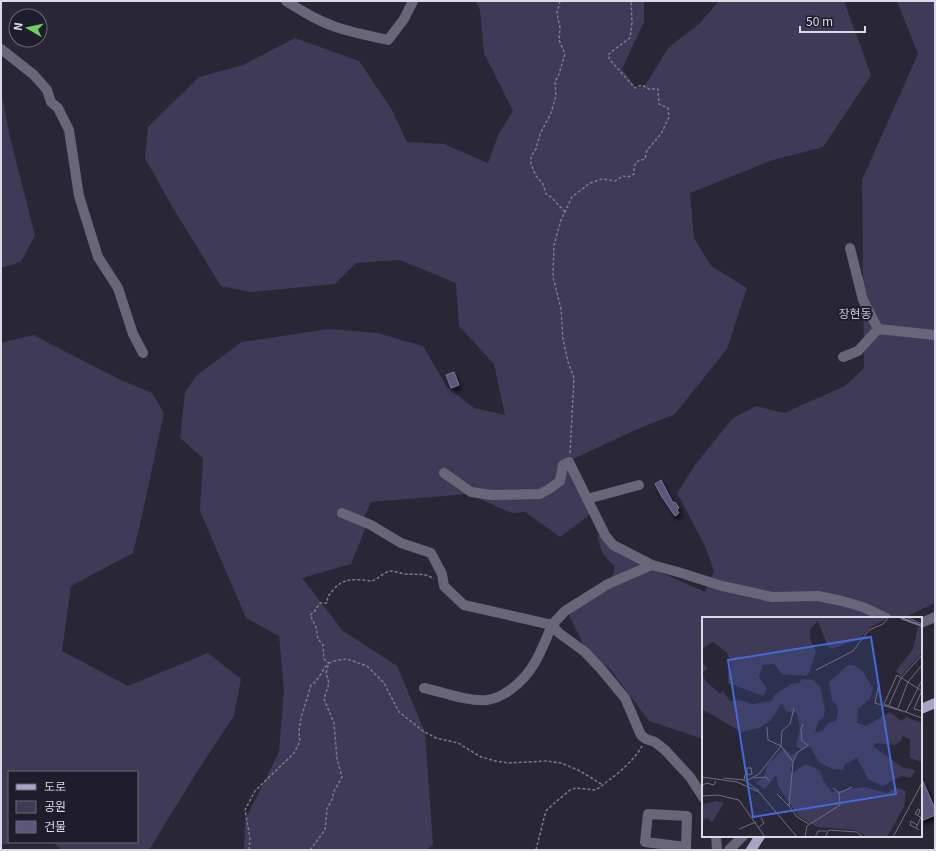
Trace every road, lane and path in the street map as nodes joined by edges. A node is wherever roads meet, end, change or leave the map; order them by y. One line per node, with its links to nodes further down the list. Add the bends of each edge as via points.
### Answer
1 (286, 1): 2 (street, via 335,27 388,40 404,19)
2 (413, 1)
3 (560, 1): 6 (path, via 557,13 560,40 565,54 555,81 556,96 551,113 531,156 531,164 546,194)
4 (631, 1): 6 (path, via 630,38 608,55 635,88 642,85 658,89 659,104 668,108 669,117 661,134 647,150 645,159 638,161 634,166 634,174 615,181 602,179 590,183 572,197)
5 (1, 49): 10 (street, via 34,75 47,90 51,102 58,108 69,130 79,196 98,257 118,288 132,334)
6 (565, 212): 12 (path, via 554,245 553,277 561,309 568,362 574,378 572,446)
7 (850, 248): 8 (street, via 863,300)
8 (878, 328): 9 (street); 11 (street, via 858,351)
9 (935, 336)
10 (143, 353)
11 (843, 357)
12 (569, 462): 13 (street, via 563,465 560,481 540,494 492,495 471,492); 15 (street)
13 (444, 473)
14 (639, 485): 15 (street)
15 (587, 499): 17 (street, via 605,535 613,545)
16 (342, 513): 18 (street, via 371,525 401,543 431,553 442,574)
17 (652, 565): 19 (street, via 766,596 818,596 842,601); 22 (street, via 608,584 565,611)
18 (444, 586): 22 (street, via 464,605); 23 (path, via 429,576 392,571 371,581 350,579 338,586 330,594 327,603 320,602 310,615 318,639 323,645 324,659)
19 (884, 617)
20 (935, 617): 21 (street)
21 (922, 623)
22 (552, 625): 24 (street, via 527,675 504,694 488,700 471,699); 27 (street, via 585,652 625,698 641,735)
23 (329, 663): 28 (path, via 347,659 367,666 384,683 399,712 436,738 458,743 481,757 496,761 561,763); 34 (path, via 311,685 301,718 300,741 294,753 255,791 248,802 245,810 250,838); 35 (path, via 326,673 329,683 324,699 334,723 337,759 342,777 327,809 325,830)
24 (424, 688)
25 (935, 704): 26 (main road)
26 (922, 709)
27 (646, 739): 28 (path, via 638,753); 29 (street, via 665,750 690,777)
28 (603, 785): 36 (path, via 596,790 570,790 551,806 546,812)
29 (702, 795)
30 (716, 837): 37 (street)
31 (742, 837): 38 (street)
32 (759, 837): 39 (main road)
33 (686, 848): 33 (street, via 687,816 648,814 645,842)
34 (249, 850)
35 (310, 850)
36 (536, 850)
37 (718, 850)
38 (729, 850)
39 (751, 850)

